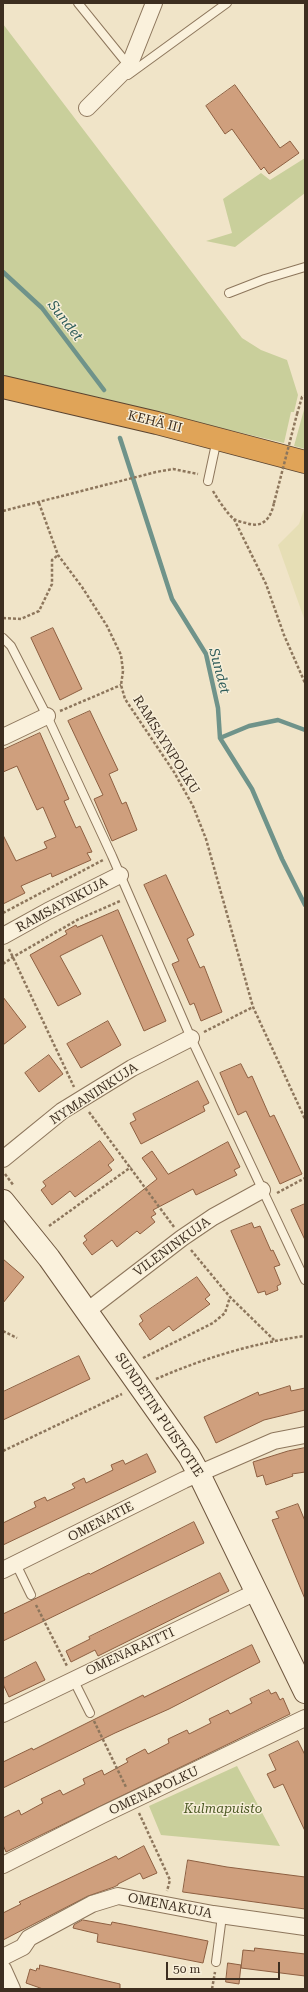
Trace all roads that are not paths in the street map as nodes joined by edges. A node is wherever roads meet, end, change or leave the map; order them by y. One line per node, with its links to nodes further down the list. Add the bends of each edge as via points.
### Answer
1 (78, 3): 4 (lane)
2 (154, 3): 4 (street)
3 (227, 3): 5 (lane)
4 (129, 66): 5 (street)
5 (87, 108)
6 (305, 267): 7 (lane)
7 (229, 293)
8 (3, 387): 9 (highway, KEHÄ III)
9 (218, 438): 10 (highway, KEHÄ III); 11 (lane)
10 (305, 462)
11 (208, 481)
12 (3, 638): 13 (lane, via 11,646)
13 (47, 716): 14 (street); 15 (lane)
14 (3, 737)
15 (120, 875): 16 (street, RAMSAYNKUJA, via 48,911); 17 (lane)
16 (5, 940)
17 (191, 1038): 18 (street, NYMANINKUJA, via 132,1068 62,1111); 19 (lane)
18 (3, 1159)
19 (264, 1195): 21 (lane); 22 (street, VILENINKUJA, via 213,1217)
20 (3, 1201): 22 (street, SUNDETIN PUISTOTIE)
21 (305, 1280)
22 (87, 1311): 24 (street, SUNDETIN PUISTOTIE, via 141,1386)
23 (305, 1435): 24 (street, OMENATIE, via 274,1441)
24 (199, 1474): 25 (street, OMENATIE); 26 (street, SUNDETIN PUISTOTIE)
25 (10, 1567): 27 (lane)
26 (258, 1591): 28 (street, OMENARAITTI); 29 (street, SUNDETIN PUISTOTIE)
27 (30, 1595)
28 (73, 1679): 30 (lane); 31 (street, OMENARAITTI)
29 (305, 1692)
30 (90, 1713)
31 (3, 1714)
32 (305, 1718): 33 (street, OMENAPOLKU)
33 (3, 1865)
34 (222, 1916): 35 (street, OMENAKUJA); 36 (street, OMENAKUJA, via 118,1896 92,1904 29,1938 23,1947); 37 (lane)
35 (305, 1927)
36 (3, 1957)
37 (216, 1962)
38 (3, 1969): 39 (street)
39 (12, 1989)

